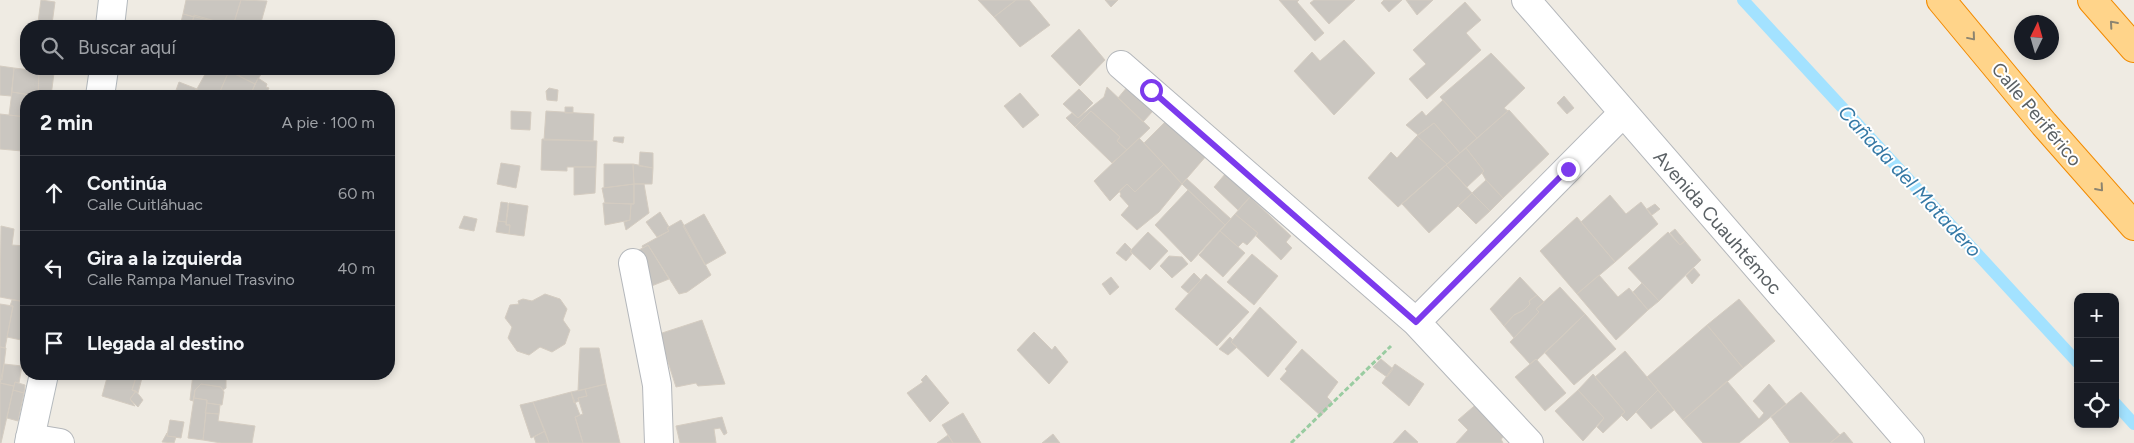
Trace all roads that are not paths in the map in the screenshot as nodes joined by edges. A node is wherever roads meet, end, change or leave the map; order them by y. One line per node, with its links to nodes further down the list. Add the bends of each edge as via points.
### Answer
1 (113, 0): 5 (street)
2 (1526, 0): 10 (street, Avenida Cuauhtémoc)
3 (1941, 0): 11 (highway, Calle Periférico, one-way to 11)
4 (2092, 0): 6 (highway, one-way to 4)
5 (111, 20)
6 (2134, 48)
7 (1121, 64): 13 (street)
8 (103, 75): 9 (street)
9 (101, 90)
10 (1623, 113): 13 (street); 19 (street, Avenida Cuauhtémoc)
11 (2134, 226)
12 (633, 262): 17 (street, via 658,385)
13 (1416, 322): 18 (street)
14 (43, 380): 15 (street)
15 (29, 441): 16 (street)
16 (60, 443)
17 (659, 443)
18 (1529, 443)
19 (1910, 443)

